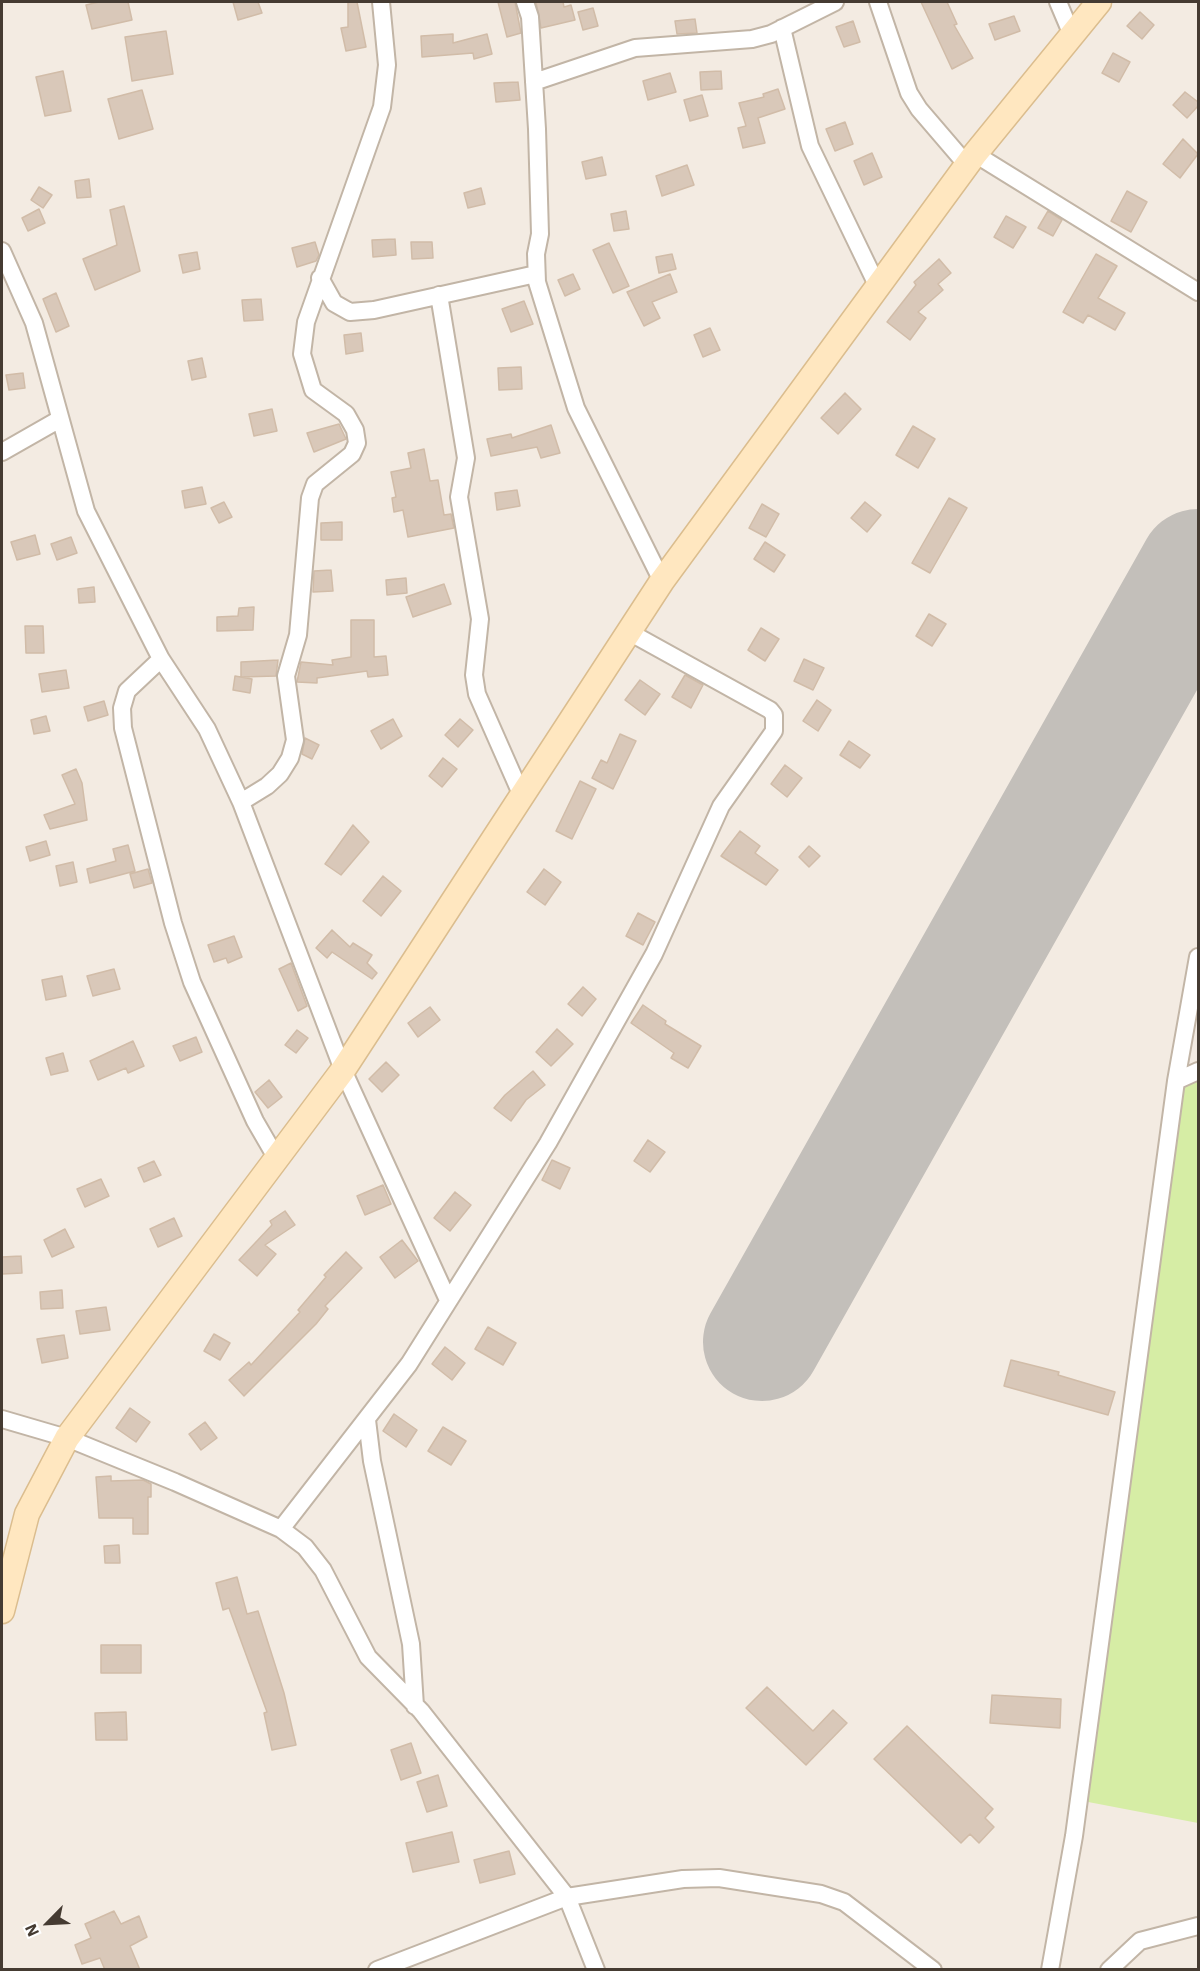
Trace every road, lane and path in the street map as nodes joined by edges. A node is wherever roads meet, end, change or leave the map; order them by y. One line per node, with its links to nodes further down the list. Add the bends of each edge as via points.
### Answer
1 (381, 2): 13 (street, via 387,65 382,106)
2 (525, 2): 9 (street, via 530,17)
3 (835, 2): 7 (street)
4 (878, 2): 10 (street, via 909,93 919,109)
5 (1058, 2): 8 (street)
6 (1099, 2): 8 (street)
7 (782, 28): 9 (street, via 752,39 634,48); 14 (street, via 810,146)
8 (1072, 35): 10 (street)
9 (534, 82): 12 (street, via 540,234)
10 (971, 160): 14 (street); 15 (street)
11 (2, 251): 17 (street, via 34,323)
12 (536, 274): 16 (street); 19 (street, via 576,408)
13 (320, 278): 16 (street, via 334,303 350,312); 23 (street, via 306,322 302,354 306,373 313,390 346,414 357,443 352,454 315,484 310,498 298,635 286,676 295,740 290,758 267,786)
14 (878, 287): 19 (street)
15 (1198, 292)
16 (439, 295): 22 (street, via 466,458 459,497 480,619 474,675 477,694)
17 (60, 419): 18 (street); 21 (street, via 86,511)
18 (2, 452)
19 (662, 582): 20 (street)
20 (629, 632): 22 (street); 29 (street, via 770,710 774,731 721,806 654,954 548,1143)
21 (161, 659): 23 (street, via 207,729); 28 (street, via 127,692 122,708 123,729 192,982 255,1121)
22 (522, 796): 25 (street)
23 (241, 802): 25 (street)
24 (1198, 957): 27 (street)
25 (343, 1070): 28 (street); 29 (street)
26 (1198, 1071): 27 (street)
27 (1176, 1081): 41 (street, via 1074,1836)
28 (277, 1159): 32 (street)
29 (448, 1300): 31 (street, via 409,1364)
30 (2, 1419): 32 (street)
31 (367, 1420): 33 (street); 35 (street, via 411,1644)
32 (67, 1437): 33 (street); 34 (street, via 27,1514)
33 (280, 1529): 35 (street, via 316,1558 368,1657)
34 (2, 1611)
35 (415, 1706): 36 (street)
36 (567, 1897): 38 (street); 39 (street); 40 (street, via 683,1879 719,1878 820,1894 844,1902)
37 (1198, 1926): 42 (street, via 1140,1941)
38 (377, 1970)
39 (596, 1970)
40 (933, 1970)
41 (1050, 1970)
42 (1109, 1970)

